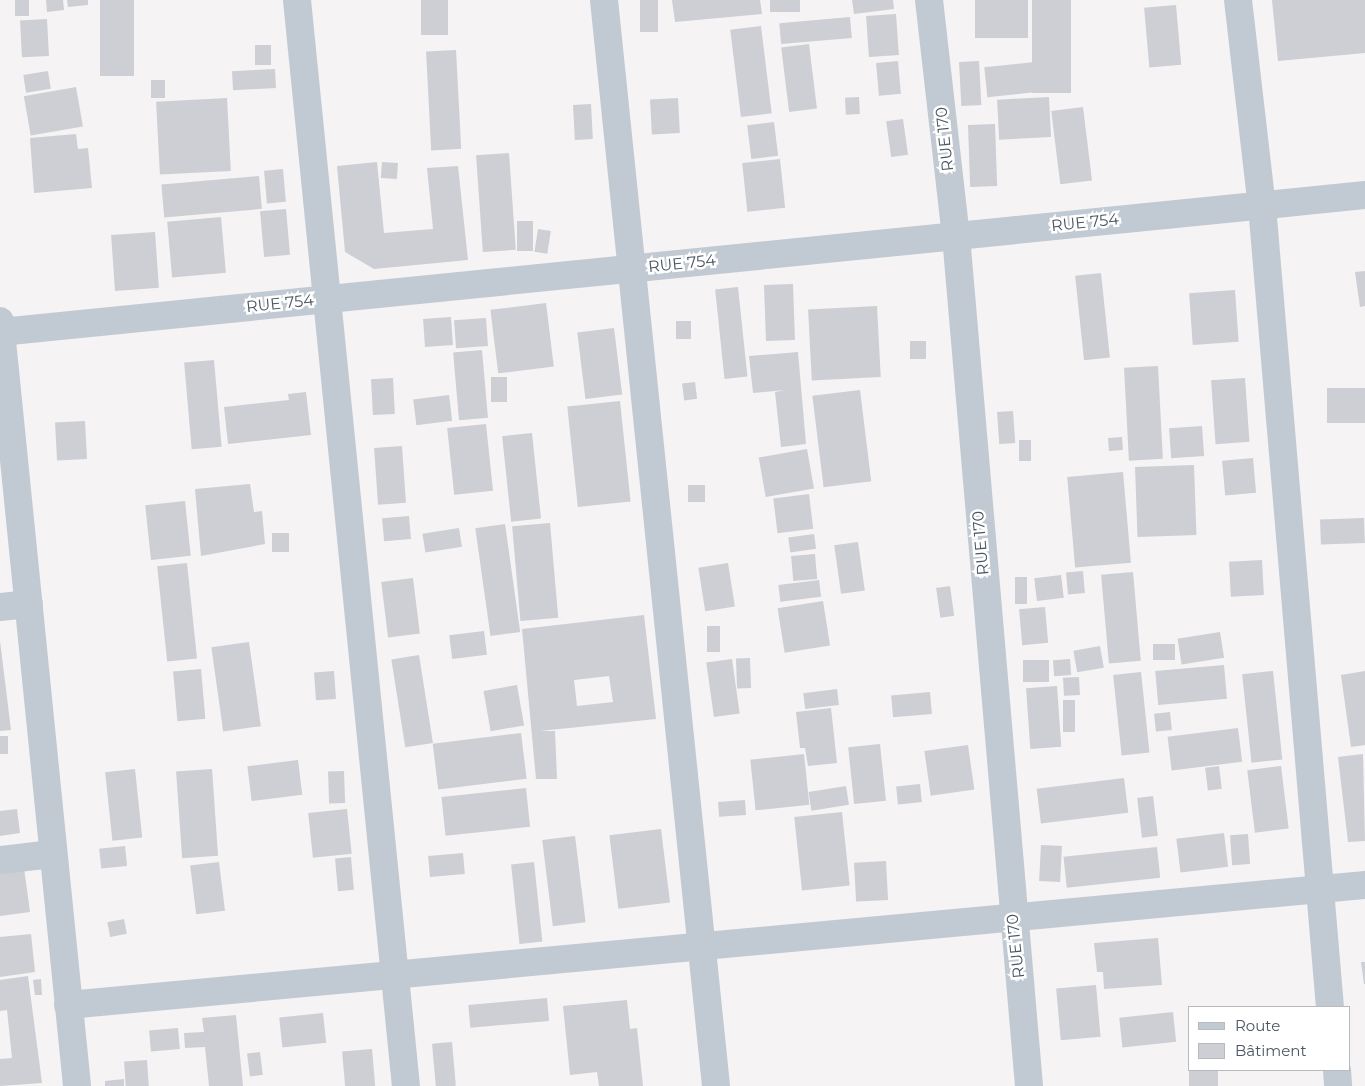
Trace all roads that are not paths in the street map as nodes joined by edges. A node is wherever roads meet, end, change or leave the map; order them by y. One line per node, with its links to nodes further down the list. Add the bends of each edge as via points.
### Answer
1 (297, 0): 9 (street)
2 (604, 0): 8 (street)
3 (929, 0): 7 (street, RUE 170)
4 (1238, 0): 6 (street)
5 (1365, 195): 6 (street, RUE 754)
6 (1262, 206): 7 (street, RUE 754); 16 (street)
7 (956, 236): 8 (street, RUE 754); 17 (street, RUE 170)
8 (632, 269): 9 (street, RUE 754); 18 (street)
9 (327, 300): 10 (street, RUE 754); 19 (street)
10 (0, 328): 11 (street)
11 (28, 604): 12 (street); 13 (street)
12 (0, 607)
13 (53, 854): 14 (street); 20 (street)
14 (0, 860)
15 (1365, 885): 16 (street)
16 (1319, 890): 17 (street); 21 (street)
17 (1013, 918): 18 (street); 26 (street, RUE 170)
18 (701, 947): 19 (street); 25 (street)
19 (395, 975): 20 (street); 24 (street)
20 (68, 1005): 23 (street)
21 (1330, 1006)
22 (1337, 1071): 27 (street)
23 (77, 1086)
24 (406, 1086)
25 (716, 1086)
26 (1029, 1086)
27 (1338, 1086)

